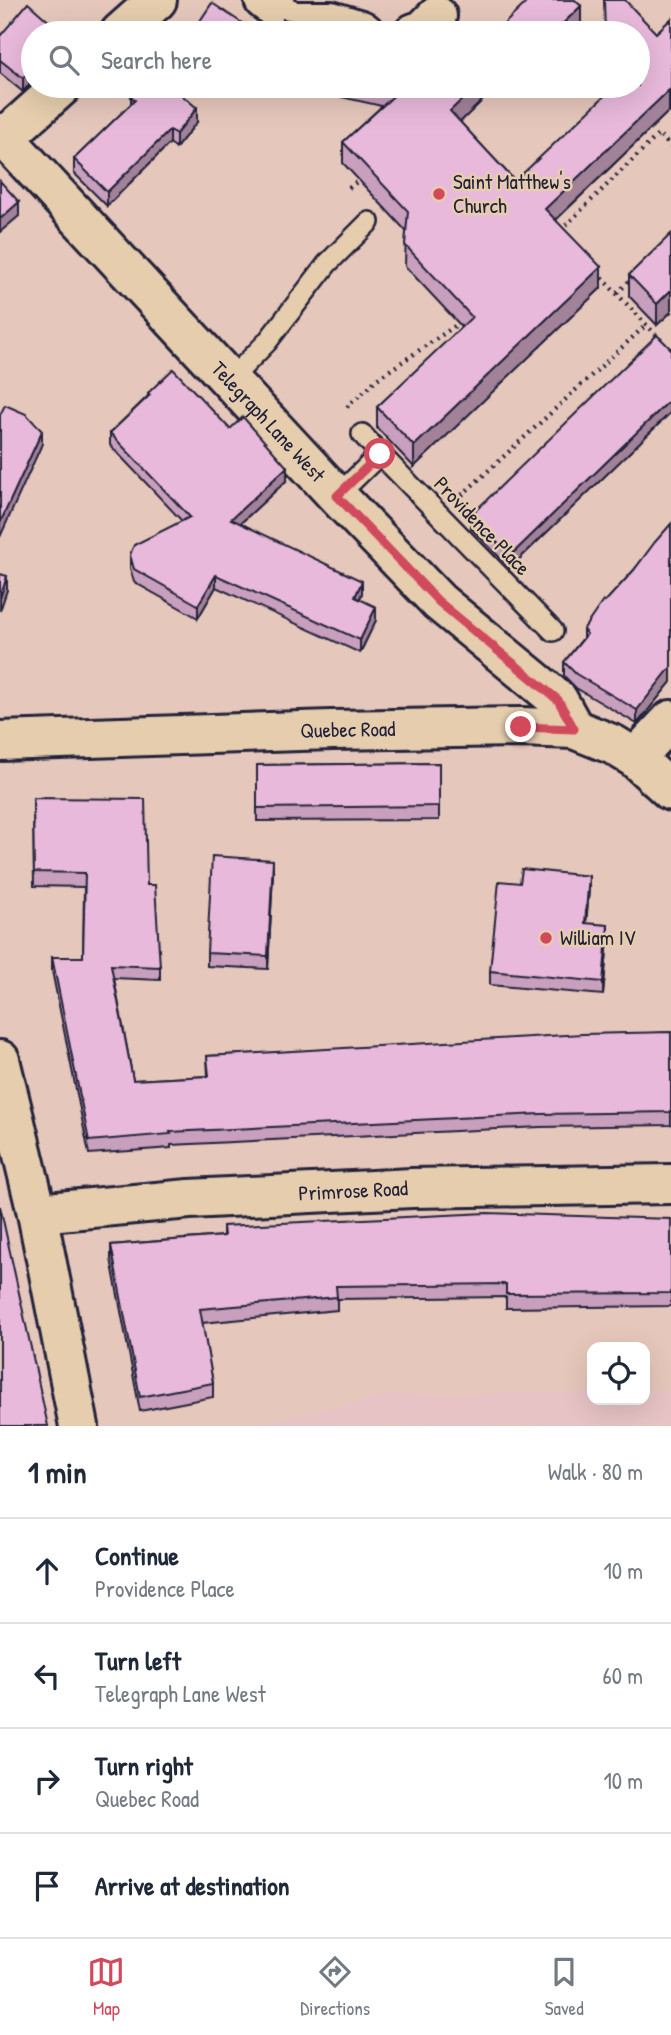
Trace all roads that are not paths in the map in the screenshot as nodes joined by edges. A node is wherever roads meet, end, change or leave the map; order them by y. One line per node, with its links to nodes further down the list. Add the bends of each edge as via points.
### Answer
1 (157, 0): 3 (street)
2 (264, 0): 4 (street)
3 (133, 21)
4 (291, 21)
5 (291, 21): 6 (street)
6 (331, 21)
7 (47, 98): 8 (street)
8 (2, 135): 10 (street, Telegraph Lane West)
9 (369, 222): 10 (lane, via 327,264 267,342)
10 (230, 380): 13 (street, Telegraph Lane West)
11 (362, 434): 12 (lane, Providence Place)
12 (380, 454): 13 (lane); 14 (lane, Providence Place)
13 (337, 496): 16 (street, Telegraph Lane West, via 439,602 558,700)
14 (553, 631)
15 (671, 720): 18 (street)
16 (574, 729): 17 (street, Quebec Road, via 359,729); 18 (street, Quebec Road)
17 (0, 741)
18 (635, 758): 19 (street, Quebec Road)
19 (671, 792)
20 (0, 1060): 22 (street)
21 (671, 1184): 22 (street, Primrose Road, via 412,1188 189,1199)
22 (37, 1213): 23 (street)
23 (79, 1426)

